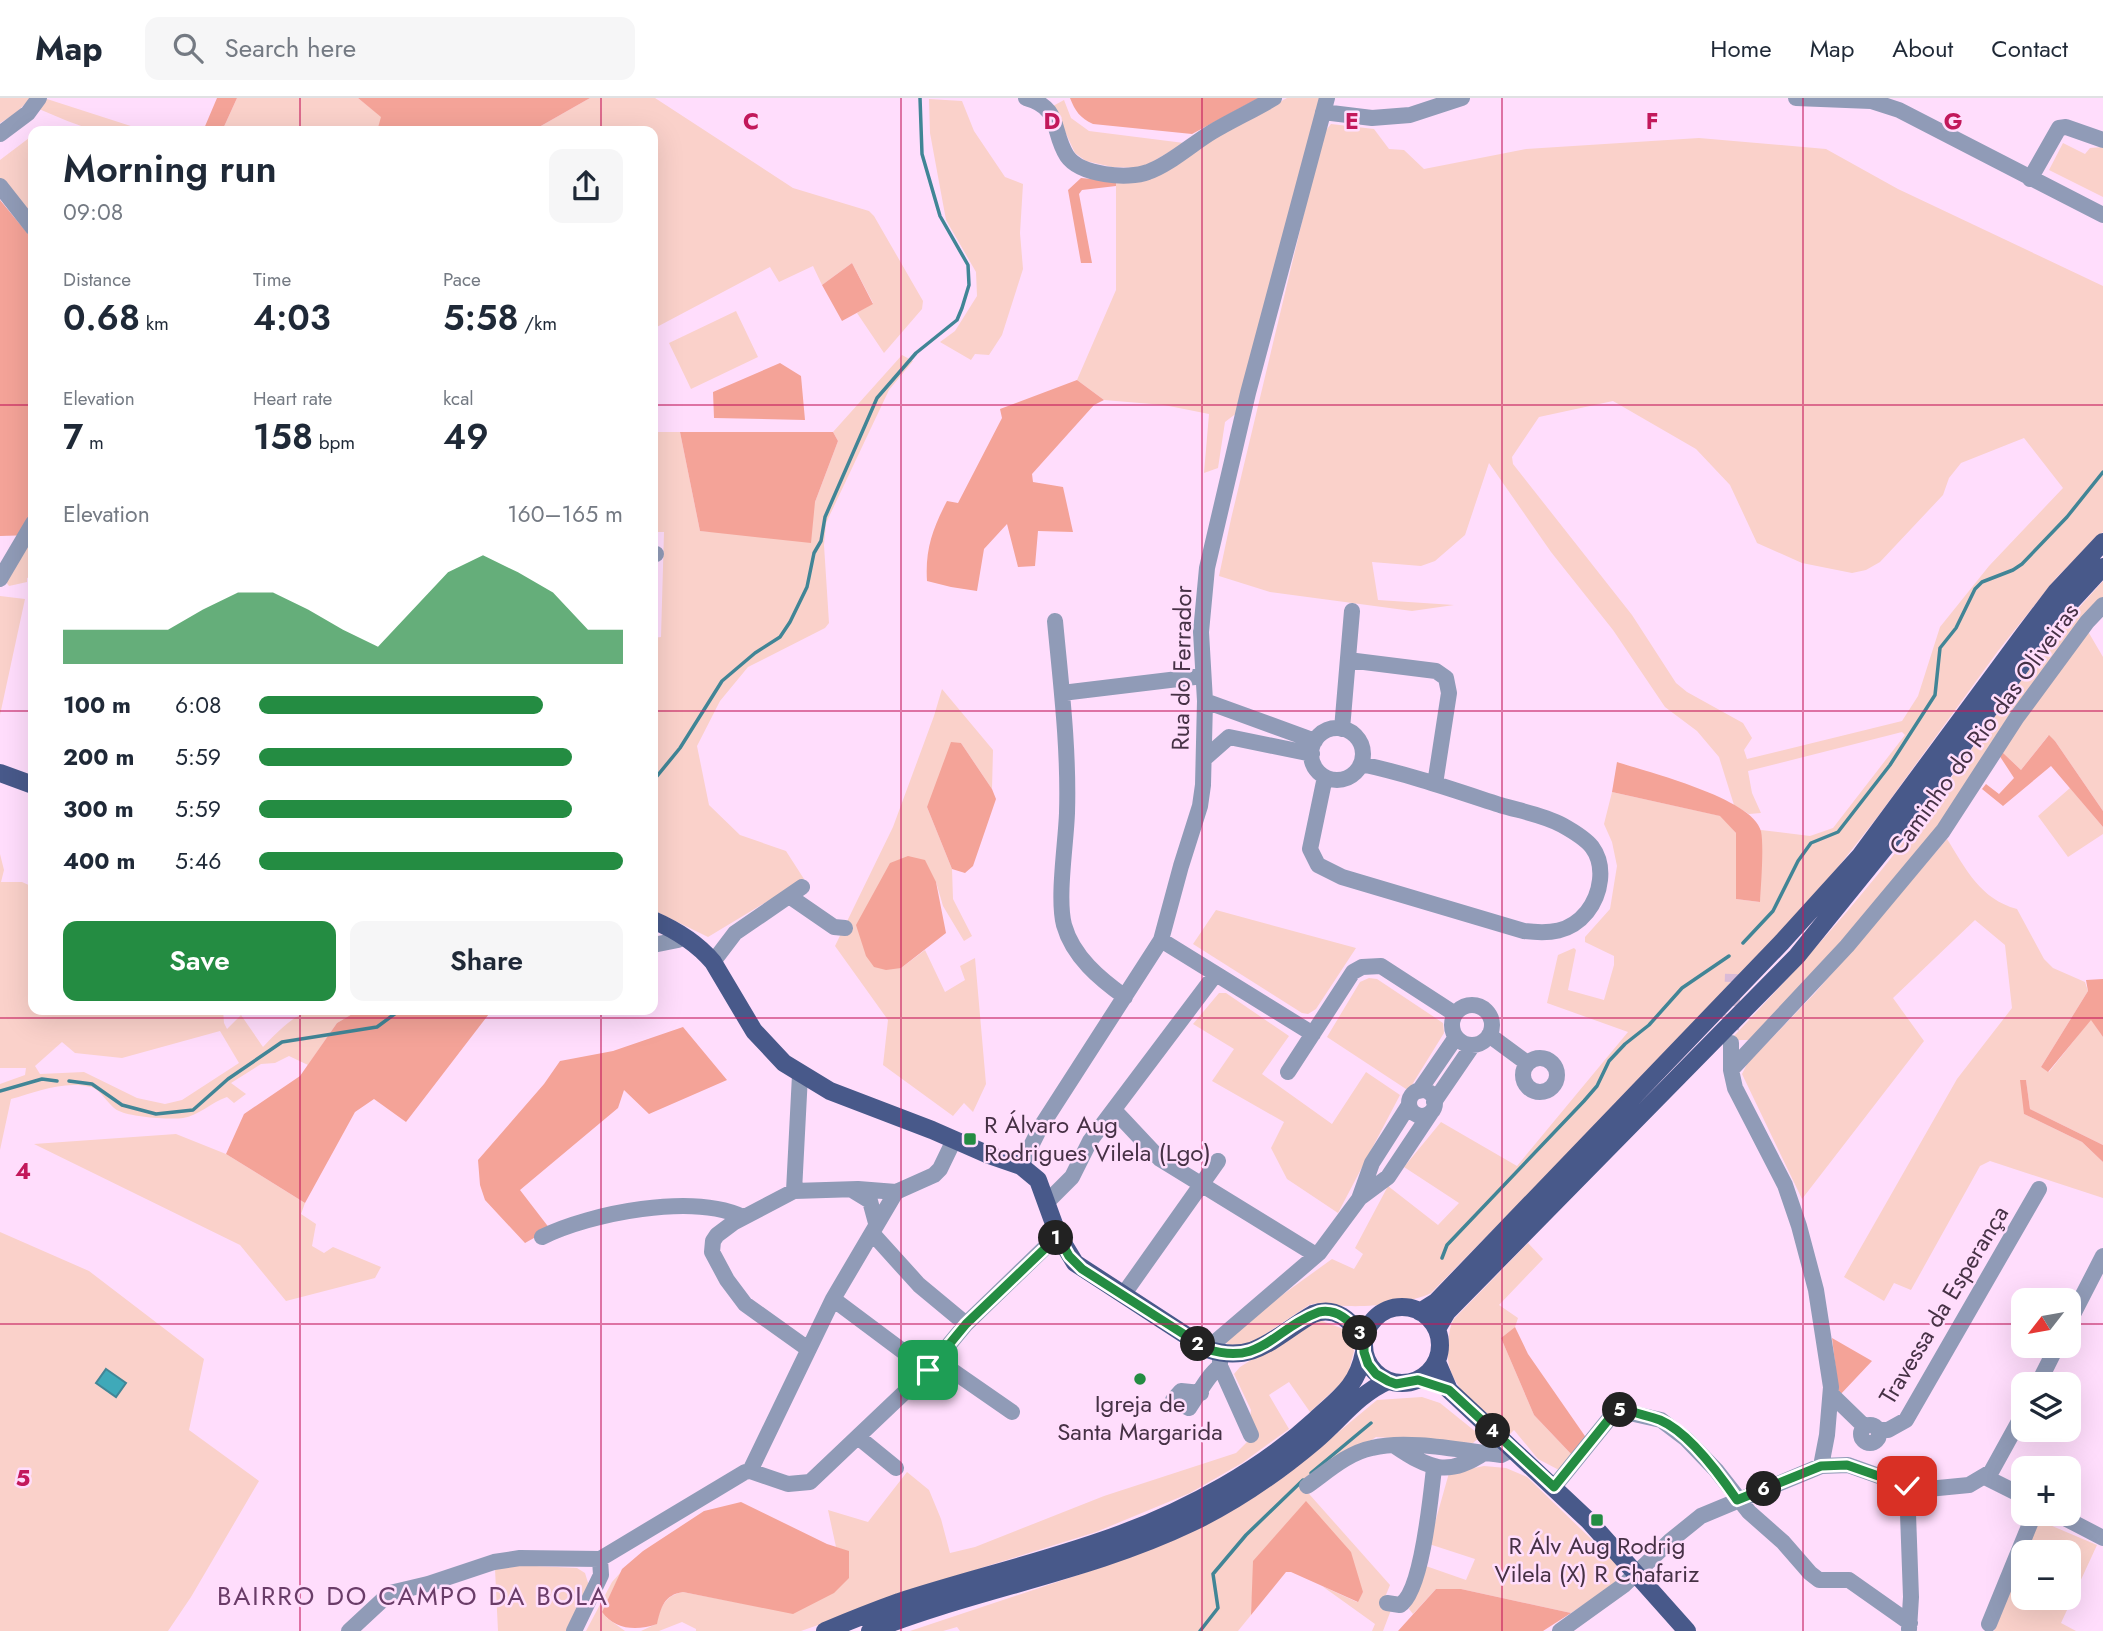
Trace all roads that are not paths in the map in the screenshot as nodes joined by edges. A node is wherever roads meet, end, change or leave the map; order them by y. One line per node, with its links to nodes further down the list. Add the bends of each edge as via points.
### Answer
1 (39, 98): 7 (street, via 28,113)
2 (1026, 98): 3 (street, via 1049,111 1075,165 1122,176 1150,172)
3 (1274, 98)
4 (1462, 98): 6 (street, via 1410,116 1372,118)
5 (1796, 98): 9 (street, via 1871,101 1899,110)
6 (1325, 105): 21 (street, Rua do Ferrador, via 1207,568 1201,632)
7 (0, 134)
8 (2103, 140): 9 (street, via 2059,128)
9 (2030, 179): 11 (street)
10 (0, 186): 12 (street)
11 (2103, 215)
12 (28, 222)
13 (28, 531): 16 (street)
14 (2103, 542): 78 (main road, via 2056,592 1860,856 1436,1302)
15 (2103, 567): 82 (main road, via 2055,619 1916,809 1797,956 1447,1312)
16 (0, 579)
17 (2103, 605): 50 (street, Caminho do Rio das Oliveiras, via 2017,717 1943,831 1847,946)
18 (1352, 611): 20 (street)
19 (1055, 621): 22 (street)
20 (1348, 660): 26 (street); 34 (street, via 1436,671 1446,678 1449,693)
21 (1203, 676): 22 (street); 23 (street, Rua do Ferrador)
22 (1062, 693): 42 (street, via 1067,757 1064,926 1099,979)
23 (1205, 701): 24 (street); 25 (street, Rua do Ferrador)
24 (1227, 710): 25 (street); 28 (street)
25 (1205, 729): 27 (street); 29 (street, Rua do Ferrador)
26 (1342, 729): 28 (street, via 1326,731); 30 (street, via 1360,741)
27 (1229, 737): 28 (street); 29 (street)
28 (1313, 747): 32 (street, via 1315,767)
29 (1204, 759): 38 (street, Rua do Ferrador, via 1200,806)
30 (1361, 764): 32 (street, via 1350,777); 34 (street)
31 (0, 773): 33 (main road)
32 (1325, 777): 34 (street, via 1310,849 1318,865 1342,877 1524,931 1562,931 1579,922 1599,888 1601,864 1591,846 1560,824)
33 (28, 783)
34 (1435, 784)
35 (658, 923): 37 (main road)
36 (845, 928): 40 (street, via 834,927 796,892 735,933)
37 (685, 937): 39 (street); 40 (main road)
38 (1161, 940): 41 (street); 42 (street, Rua do Ferrador)
39 (658, 944)
40 (713, 962): 52 (main road, via 761,1041)
41 (1215, 975): 44 (street); 56 (street)
42 (1125, 997): 59 (street, Rua do Ferrador, via 1040,1128)
43 (1455, 1014): 44 (street, via 1381,966 1370,965 1353,972); 45 (street, via 1466,1006 1479,1007 1489,1016); 46 (street, via 1452,1026)
44 (1313, 1034): 51 (street)
45 (1489, 1035): 48 (street); 49 (street)
46 (1456, 1037): 48 (street); 53 (street)
47 (1731, 1043): 50 (street)
48 (1473, 1045): 55 (street)
49 (1527, 1063)
50 (1731, 1070): 92 (street, via 1734,1088 1785,1185 1799,1226 1816,1290)
51 (1288, 1072)
52 (800, 1075): 57 (main road); 65 (street)
53 (1419, 1091): 54 (street); 55 (street, via 1429,1093)
54 (1409, 1105): 55 (street, via 1420,1116); 60 (street)
55 (1433, 1107): 61 (street)
56 (1114, 1110): 62 (street, via 1160,1159); 68 (street, via 1090,1141 1072,1177)
57 (954, 1140): 59 (main road); 66 (street, via 934,1175)
58 (1218, 1161): 62 (street)
59 (1021, 1166): 68 (main road, via 1038,1180)
60 (1371, 1168): 61 (street, via 1374,1177); 67 (street)
61 (1385, 1180): 67 (street)
62 (1202, 1184): 73 (street); 75 (street)
63 (850, 1189): 65 (street); 66 (street); 70 (street, via 870,1201)
64 (2039, 1189): 94 (street, Travessa da Esperança, via 1906,1420 1897,1427)
65 (794, 1191): 69 (street)
66 (896, 1192): 70 (street)
67 (1359, 1199): 73 (street)
68 (1047, 1202): 71 (main road)
69 (743, 1217): 72 (street, via 730,1211 664,1206 560,1228); 84 (street, via 717,1235 712,1252 745,1304)
70 (874, 1228): 76 (street); 81 (street, via 919,1285)
71 (1058, 1236): 75 (main road, via 1075,1263); 81 (street)
72 (542, 1237)
73 (1317, 1255): 85 (street)
74 (2103, 1256): 77 (street)
75 (1122, 1295): 85 (main road)
76 (833, 1299): 84 (street); 87 (street)
77 (2081, 1299)
78 (1420, 1311): 79 (main road, via 1397,1307); 82 (main road)
79 (1376, 1317): 80 (main road); 83 (main road, via 1368,1326)
80 (1348, 1319): 83 (main road); 85 (main road, via 1330,1311 1319,1312 1256,1350)
81 (966, 1324): 87 (street)
82 (1437, 1329): 86 (main road)
83 (1364, 1345): 89 (main road, via 1368,1364); 122 (main road, via 1361,1370 1354,1381 1307,1427 1183,1508 1119,1535 898,1603)
84 (807, 1349): 104 (street)
85 (1216, 1356): 91 (street, via 1213,1372); 95 (street)
86 (1437, 1362): 88 (main road); 90 (main road)
87 (933, 1365): 93 (street); 97 (street)
88 (1418, 1380): 89 (main road, via 1407,1384); 90 (main road)
89 (1388, 1381): 123 (main road, via 1357,1401 1285,1465 1191,1523 1114,1554)
90 (1449, 1390): 99 (main road)
91 (1200, 1393)
92 (1831, 1394): 94 (street, Travessa da Esperança); 101 (street)
93 (1012, 1412)
94 (1870, 1433): 105 (street)
95 (1251, 1434)
96 (2011, 1436): 106 (street)
97 (858, 1437): 102 (street); 104 (street, via 810,1482 788,1484)
98 (1394, 1445): 100 (street); 103 (street); 107 (street, via 1355,1454)
99 (1513, 1449): 100 (street, via 1501,1455); 109 (main road)
100 (1484, 1453): 103 (street, via 1464,1465)
101 (1821, 1466): 105 (street, via 1847,1465); 111 (street)
102 (896, 1468)
103 (1434, 1468): 117 (street, via 1424,1544 1408,1599 1400,1605)
104 (750, 1471): 115 (street)
105 (1863, 1471): 108 (street)
106 (1985, 1477): 108 (street, via 1960,1488); 110 (street)
107 (1307, 1486)
108 (1907, 1486): 119 (street)
109 (1554, 1487): 111 (street, via 1613,1414 1623,1408 1661,1420 1686,1439); 116 (main road)
110 (2011, 1490)
111 (1737, 1500): 116 (street, via 1691,1523); 119 (street, via 1819,1580 1849,1580)
112 (2029, 1526): 118 (street)
113 (2080, 1526): 114 (street)
114 (2103, 1538)
115 (600, 1559): 120 (street, via 494,1562 390,1593); 121 (street, via 601,1575)
116 (1637, 1574): 124 (street); 125 (main road)
117 (1387, 1603)
118 (1989, 1624)
119 (1910, 1627)
120 (349, 1631)
121 (573, 1631)
122 (825, 1631)
123 (870, 1631)
124 (1560, 1631)
125 (1687, 1631)

